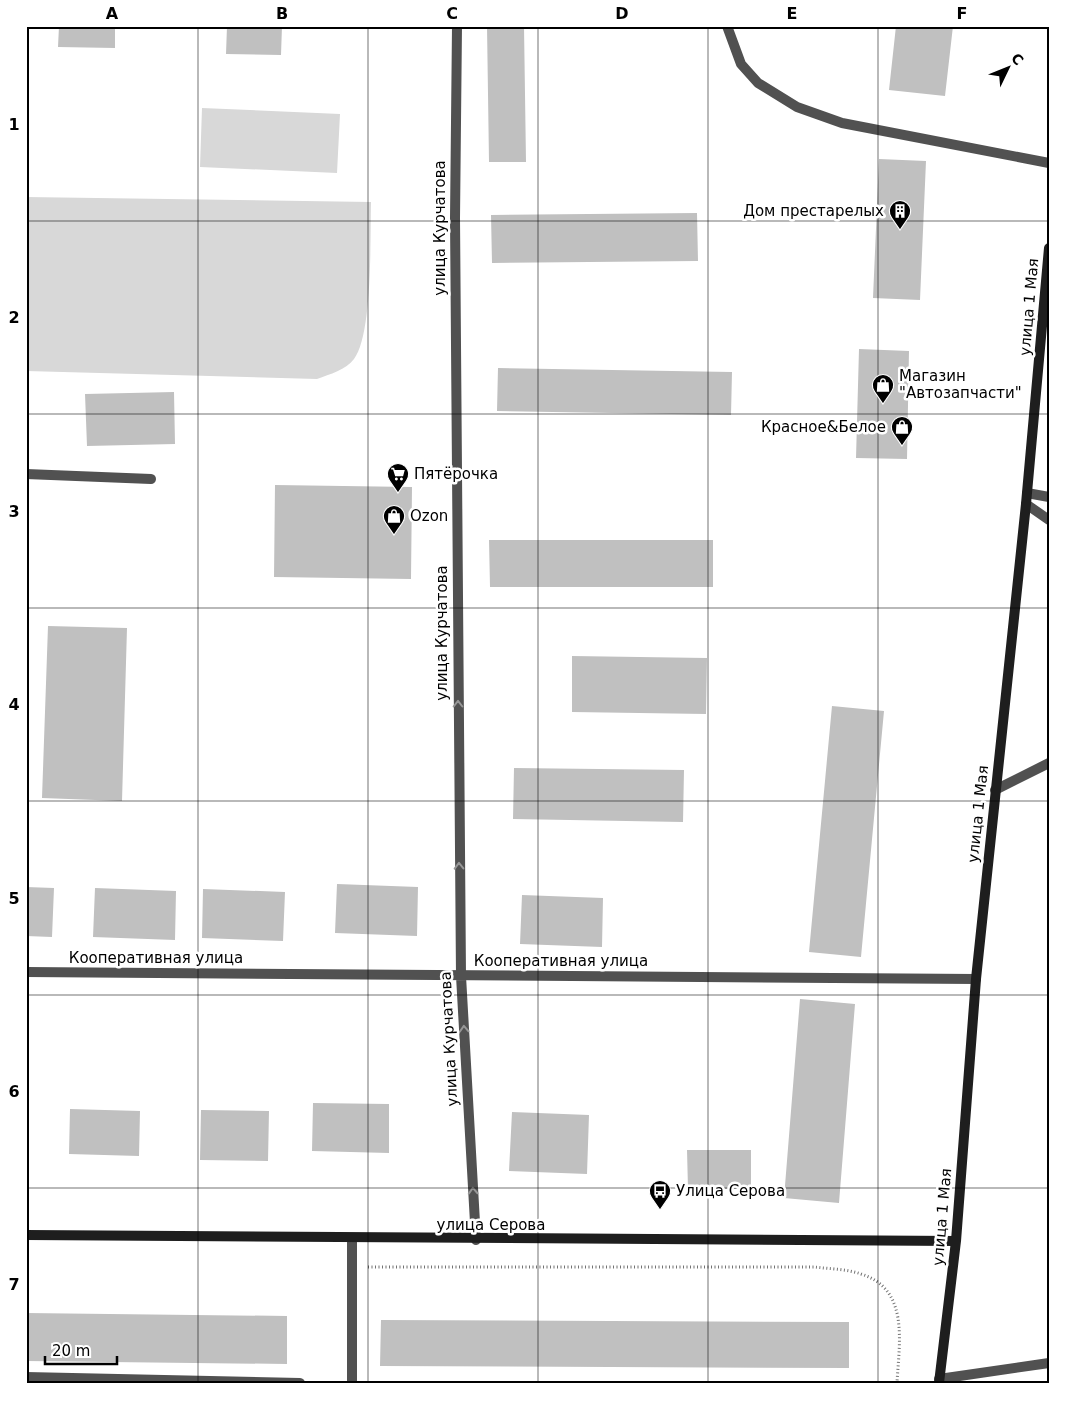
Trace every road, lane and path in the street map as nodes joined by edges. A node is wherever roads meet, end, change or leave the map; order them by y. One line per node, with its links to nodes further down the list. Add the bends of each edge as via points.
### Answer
1 (458, 26): 14 (street, улица Курчатова, one-way to 1, via 455,218)
2 (727, 26): 3 (street, via 741,64 758,82 797,107 842,123)
3 (1049, 163)
4 (1049, 248): 7 (main road, улица 1 Мая)
5 (26, 474): 6 (street)
6 (151, 479)
7 (1027, 493): 8 (street); 9 (main road, улица 1 Мая)
8 (1049, 497)
9 (1026, 504): 10 (street); 12 (main road, улица 1 Мая)
10 (1049, 520)
11 (1049, 763): 12 (street)
12 (995, 790): 15 (main road, улица 1 Мая)
13 (26, 972): 14 (street, Кооперативная улица)
14 (460, 976): 15 (street, Кооперативная улица); 18 (street, улица Курчатова, one-way to 14)
15 (976, 979): 19 (main road, улица 1 Мая)
16 (26, 1235): 17 (main road, улица Серова)
17 (352, 1238): 18 (main road, улица Серова); 20 (street)
18 (476, 1240): 19 (main road, улица Серова)
19 (956, 1241): 23 (main road, улица 1 Мая)
20 (352, 1267): 25 (street); 26 (path, via 815,1267 862,1274 883,1286 894,1301 900,1325)
21 (1049, 1363): 23 (street)
22 (26, 1377): 24 (street)
23 (939, 1381)
24 (300, 1383)
25 (352, 1383)
26 (896, 1383)

